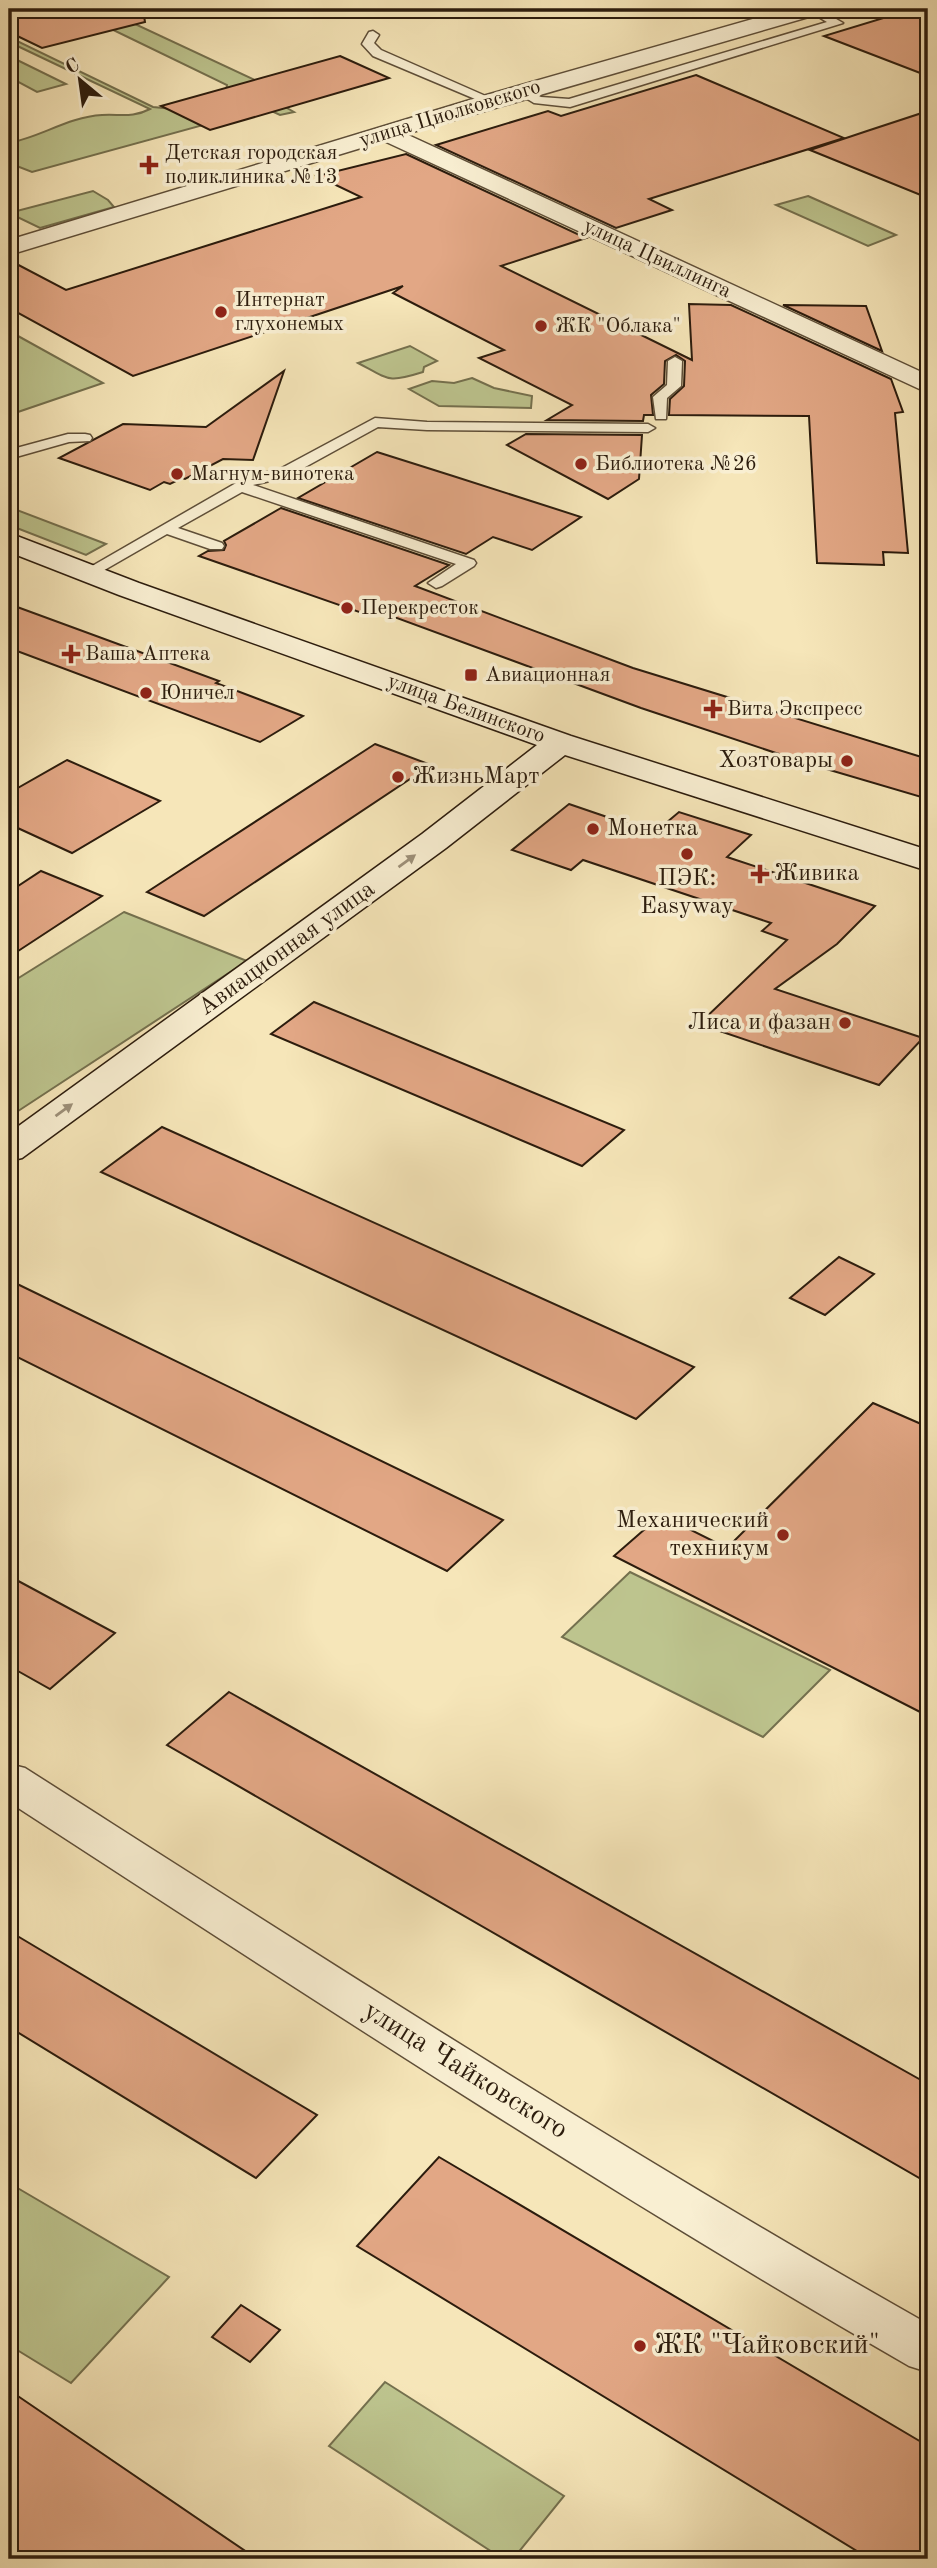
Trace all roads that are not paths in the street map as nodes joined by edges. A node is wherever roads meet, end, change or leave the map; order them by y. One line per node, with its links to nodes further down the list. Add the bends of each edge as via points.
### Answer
1 (811, 9): 3 (street, улица Циолковского)
2 (373, 35): 3 (lane, via 369,44 377,53)
3 (491, 101): 4 (street, улица Циолковского)
4 (385, 133): 5 (street, улица Циолковского); 7 (street, улица Цвиллинга)
5 (9, 248)
6 (675, 361): 8 (lane, via 674,386 660,397)
7 (928, 385)
8 (661, 416)
9 (648, 428): 12 (lane, via 375,422 282,474 255,478)
10 (85, 438): 11 (lane, via 68,438)
11 (9, 455)
12 (240, 486): 13 (lane); 17 (lane, via 468,563)
13 (166, 529): 15 (lane); 16 (lane)
14 (9, 542): 16 (street, улица Белинского)
15 (216, 546)
16 (88, 573): 18 (street, улица Белинского)
17 (436, 583)
18 (560, 743): 19 (street, улица Белинского); 20 (street, Авиационная улица, one-way to 18, via 424,849)
19 (928, 861)
20 (9, 1150)
21 (9, 1780): 22 (street, улица Чайковского, via 460,2070)
22 (928, 2350)

